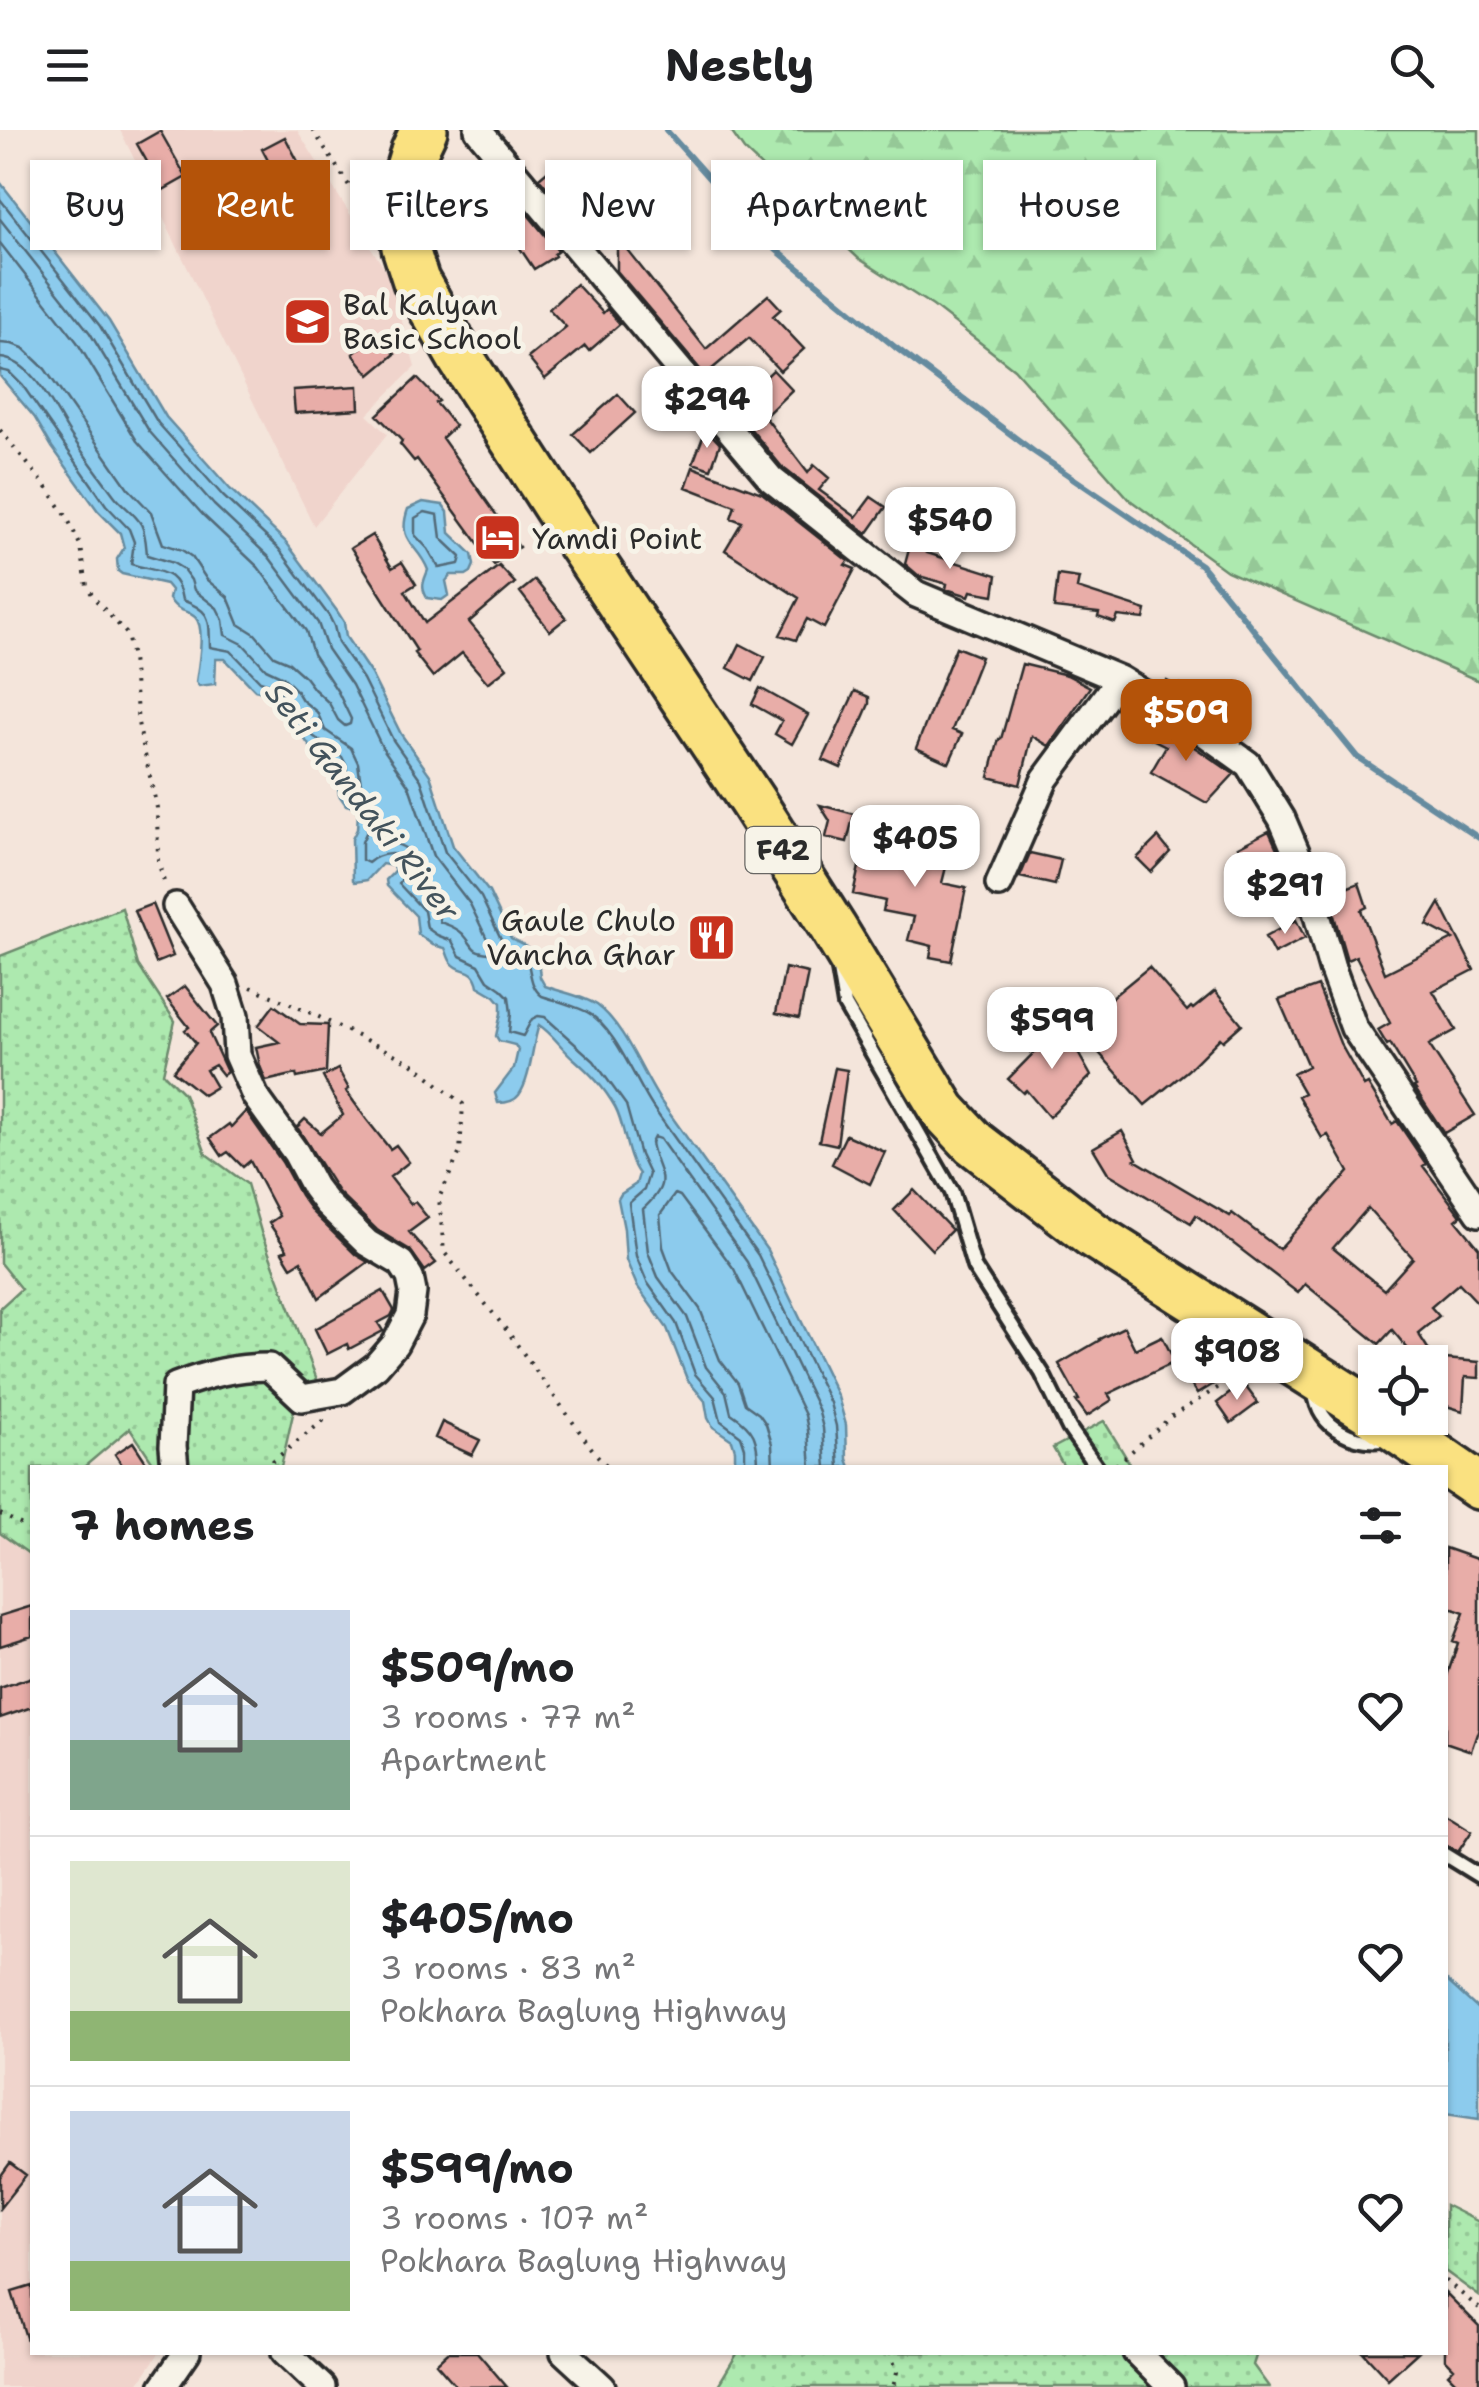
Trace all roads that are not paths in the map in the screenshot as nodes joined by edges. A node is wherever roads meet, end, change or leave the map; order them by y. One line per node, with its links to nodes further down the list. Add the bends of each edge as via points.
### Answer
1 (424, 130): 6 (highway, F42, via 405,181 401,221 416,282)
2 (478, 130): 3 (street, via 770,480 916,594)
3 (1120, 679): 4 (street, via 1045,778); 7 (street, via 1248,764 1305,873 1354,1028)
4 (999, 884)
5 (176, 906): 10 (street, via 225,984 237,1055 255,1096 326,1203 367,1244 401,1263 414,1292 394,1344 342,1390 302,1398 269,1368 210,1373 176,1386)
6 (833, 928): 8 (highway, F42, via 944,1111 974,1144 1093,1235); 11 (lane, via 845,1005 952,1192 974,1268)
7 (1479, 1213)
8 (1358, 1403)
9 (1406, 1435): 12 (highway, F42)
10 (175, 1465)
11 (1095, 1465)
12 (1479, 1486)
13 (1448, 1857): 14 (lane)
14 (1479, 1876)
15 (185, 2355): 19 (street)
16 (289, 2355): 20 (street)
17 (567, 2355): 21 (street)
18 (1139, 2355): 22 (street)
19 (162, 2387)
20 (322, 2387)
21 (602, 2387)
22 (1170, 2387)

